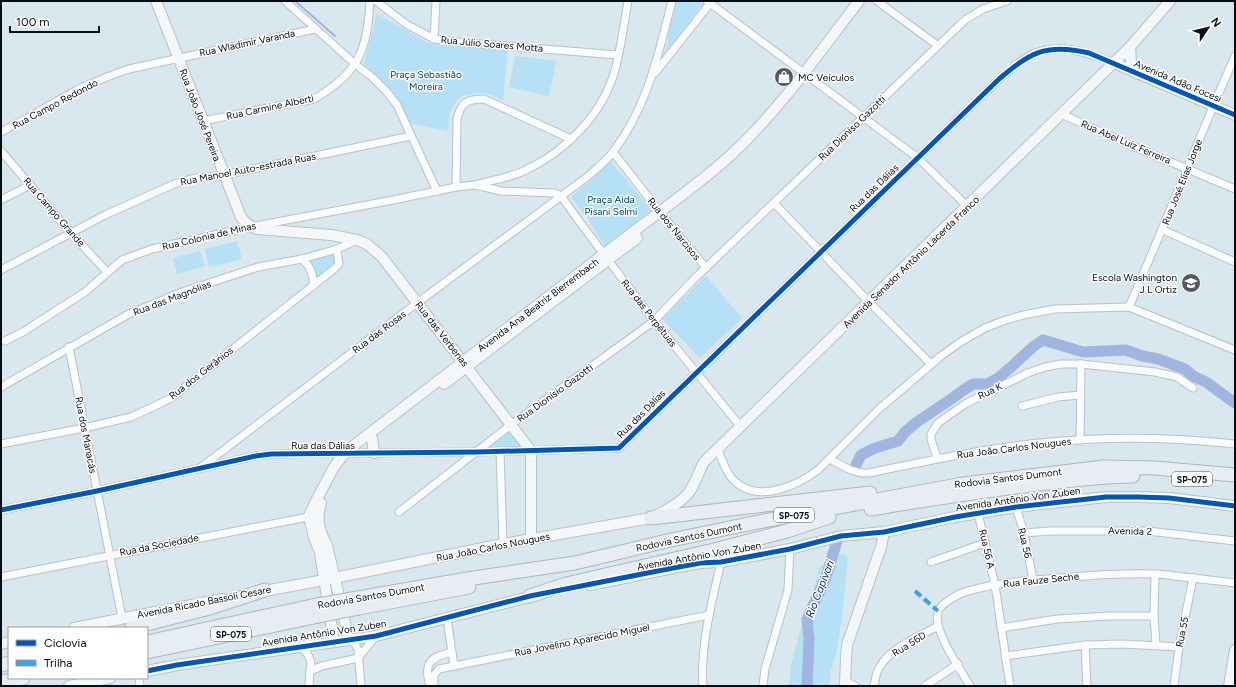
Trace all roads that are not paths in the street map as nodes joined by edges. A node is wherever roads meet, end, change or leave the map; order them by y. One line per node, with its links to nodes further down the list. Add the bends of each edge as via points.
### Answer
1 (156, 1): 20 (street, Rua João José Pereira)
2 (285, 1): 14 (street)
3 (370, 1): 22 (street, Rua Carmine Alberti, via 365,45)
4 (376, 1): 15 (street, Rua Júlio Soares Motta, via 406,24)
5 (436, 1): 15 (street)
6 (628, 1): 18 (street)
7 (672, 1): 25 (street)
8 (859, 1): 24 (street, Avenida Ana Beatriz Bierrembach)
9 (866, 1): 24 (street, Avenida Ana Beatriz Bierrembach)
10 (877, 1): 16 (street)
11 (1007, 1): 16 (street, Rua Dioníso Gazotti, via 970,16)
12 (1170, 1): 17 (street, Avenida Senador Antônio Lacerda Franco)
13 (710, 2): 24 (street); 25 (street)
14 (315, 29): 20 (street, Rua Wladimir Varanda); 22 (street)
15 (434, 39): 18 (street, Rua Júlio Soares Motta)
16 (937, 44): 29 (street, Rua Dioníso Gazotti)
17 (1130, 47): 21 (street, Avenida Senador Antônio Lacerda Franco); 23 (street, via 1131,62)
18 (618, 55): 33 (street, via 615,72 606,94 584,127)
19 (1235, 56): 26 (street, Rua José Elias Jorge)
20 (178, 58): 30 (street, Rua João José Pereira); 31 (street, Rua Campo Redondo, via 129,68 103,78)
21 (1114, 62): 23 (street, Avenida Adão Focesi); 27 (street, Avenida Senador Antônio Lacerda Franco); 36 (street, Rua das Dálias, via 1073,49 1053,49 1030,55 999,79)
22 (355, 64): 30 (street, Rua Carmine Alberti, via 339,82 314,98); 32 (street, via 387,92 397,105)
23 (1138, 74): 26 (street, Avenida Adão Focesi)
24 (806, 76): 29 (street); 48 (street, Avenida Ana Beatriz Bierrembach, via 733,153)
25 (652, 77): 35 (street, via 637,114)
26 (1213, 106): 28 (street, Avenida Adão Focesi); 37 (street, Rua José Elias Jorge)
27 (1061, 114): 37 (street, Rua Abel Luíz Ferreira); 47 (street, Avenida Senador Antônio Lacerda Franco)
28 (1235, 115)
29 (864, 116): 36 (street); 46 (street, Rua Dioníso Gazotti)
30 (203, 121): 38 (street, Rua João José Pereira)
31 (1, 132)
32 (411, 136): 38 (street, Rua Manoel Auto-estrada Ruas); 43 (street)
33 (571, 139): 40 (street, via 548,158 524,171); 41 (street, via 484,99 473,99 459,109 456,119)
34 (1, 151): 39 (street, Rua Campo Grande)
35 (614, 152): 44 (street); 48 (street, Rua dos Narcisos)
36 (918, 158): 47 (street); 54 (street, Rua das Dálias)
37 (1188, 169): 42 (street, Rua Abel Luíz Ferreira); 50 (street, Rua José Elias Jorge)
38 (224, 174): 49 (street, Rua João José Pereira, via 241,218); 51 (street, Rua Manoel Auto-estrada Ruas, via 174,184)
39 (30, 185): 45 (street); 51 (street, Rua Campo Grande)
40 (475, 185): 41 (street); 44 (street, via 501,191 555,192)
41 (456, 187): 43 (street)
42 (1235, 189)
43 (437, 190): 49 (street, Rua Colonia de Minas)
44 (561, 196): 55 (street, Rua das Perpétuas); 63 (street, Rua das Rosas)
45 (1, 200)
46 (774, 203): 54 (street); 58 (street, Rua Dioníso Gazotti)
47 (968, 207): 62 (street, Avenida Senador Antônio Lacerda Franco)
48 (661, 214): 55 (street, Avenida Ana Beatriz Bierrembach); 58 (street, Rua dos Narcisos)
49 (250, 227): 52 (street, Rua das Verbenas); 60 (street, Rua Colonia de Minas, via 152,249 122,260)
50 (1163, 230): 57 (street); 64 (street, Rua José Elias Jorge)
51 (71, 233): 59 (street, Rua Manoel Auto-estrada Ruas); 60 (street, Rua Campo Grande)
52 (357, 240): 53 (street, Rua das Magnólias); 63 (street, Rua das Verbenas, via 367,244 382,256)
53 (337, 249): 56 (street, Rua das Magnólias); 61 (street, Rua dos Gerânios, via 338,264)
54 (822, 252): 62 (street); 72 (street, Rua das Dálias)
55 (606, 257): 65 (street, Rua das Perpétuas); 69 (street, Avenida Ana Beatriz Bierrembach)
56 (302, 259): 61 (street, via 314,278); 67 (street, Rua das Magnólias, via 258,267 182,292 127,315)
57 (1235, 262)
58 (706, 268): 65 (street, Rua Dionísio Gazotti)
59 (1, 270)
60 (107, 272): 66 (street, Rua Colonia de Minas, via 85,292)
61 (313, 286): 79 (street, Rua dos Gerânios, via 171,398 131,417)
62 (869, 302): 70 (street); 78 (street, Avenida Senador Antônio Lacerda Franco)
63 (417, 303): 69 (street, Rua das Verbenas); 92 (street, Rua das Rosas)
64 (1129, 307): 68 (street); 70 (street, via 1054,309 1023,315 985,328)
65 (654, 320): 72 (street, Rua das Perpétuas); 77 (street, Rua Dionísio Gazotti)
66 (5, 341)
67 (69, 347): 73 (street, Rua das Magnólias); 79 (street, Rua dos Manacás)
68 (1235, 350)
69 (465, 364): 77 (street, Rua das Verbenas); 80 (street, Avenida Ana Beatriz Bierrembach); 89 (street, Avenida Ana Beatriz Bierrembach)
70 (930, 364): 91 (street)
71 (1081, 364): 74 (street, Rua K, via 1167,374 1177,377); 75 (street); 90 (street, Rua K, via 1045,367 965,404 938,423 933,430 931,439)
72 (696, 372): 78 (street, Rua das Perpétuas); 84 (street, Rua das Dálias, via 619,448)
73 (1, 388)
74 (1193, 388)
75 (1081, 395): 76 (street, via 1058,397); 81 (street)
76 (1022, 406)
77 (512, 424): 84 (street, Rua das Verbenas); 87 (street, Rua Dionísio Gazotti)
78 (741, 427): 85 (street, Avenida Senador Antônio Lacerda Franco)
79 (84, 428): 82 (street, Rua dos Gerânios); 96 (street, Rua dos Manacás)
80 (372, 438): 88 (street); 89 (street, Avenida Ana Beatriz Bierrembach)
81 (1080, 440): 83 (street, Rua João Carlos Nougues, via 1141,438); 90 (street, Rua João Carlos Nougues, via 1039,443)
82 (1, 444)
83 (1235, 444)
84 (531, 450): 86 (street, Rua das Dálias); 107 (street)
85 (718, 450): 91 (street, via 729,474 737,484 757,492 793,486 808,478); 104 (street, Avenida Senador Antônio Lacerda Franco, via 704,462 690,490 681,500)
86 (500, 451): 87 (street, Rua das Dálias); 110 (street)
87 (477, 452): 88 (street, Rua das Dálias); 100 (street, Rua Dionísio Gazotti)
88 (374, 453): 89 (street, Rua das Dálias)
89 (348, 454): 92 (street, Rua das Dálias, via 271,454); 102 (street, Avenida Ana Beatriz Bierrembach, via 324,484)
90 (937, 458): 91 (street, via 860,474)
91 (830, 459)
92 (198, 469): 96 (street, Rua das Dálias)
93 (1235, 475): 95 (highway, Rodovia Santos Dumont / SP-075, via 1155,468 1104,467)
94 (1235, 483): 103 (highway, Rodovia Santos Dumont / SP-075, via 1118,476 997,489)
95 (924, 490): 104 (highway, via 864,493); 125 (highway, Rodovia Santos Dumont / SP-075, via 721,530 575,563 459,580)
96 (97, 491): 99 (street, Rua das Dálias); 112 (street, Rua dos Manacás)
97 (1235, 506): 98 (street, Avenida Antônio Von Zuben, via 1169,498 1106,497)
98 (1016, 507): 101 (street, Avenida Antônio Von Zuben); 106 (street, Rua 56)
99 (1, 510)
100 (399, 512)
101 (978, 513): 105 (street, Avenida Antônio Von Zuben); 109 (street, Rua 56 A)
102 (314, 516): 112 (street, Rua da Sociedade); 117 (street, via 326,545); 119 (street, via 313,534 320,553)
103 (829, 517): 124 (highway, via 787,531 566,584); 125 (highway, Rodovia Santos Dumont / SP-075, via 711,540 580,570)
104 (651, 518): 107 (street, Rua João Carlos Nougues)
105 (884, 532): 111 (street, Avenida Antônio Von Zuben, via 841,536); 155 (street, via 848,645)
106 (1024, 533): 108 (street, Avenida 2, via 1148,531); 120 (street, Rua 56)
107 (531, 540): 110 (street, Rua João Carlos Nougues)
108 (1235, 541)
109 (985, 542): 114 (street); 122 (street, Rua 56 A)
110 (503, 544): 117 (street, Rua João Carlos Nougues)
111 (790, 549): 113 (street, Avenida Antônio Von Zuben); 162 (street, via 788,590 765,668)
112 (110, 555): 116 (street, Rua da Sociedade); 129 (street, Rua dos Manacás)
113 (721, 562): 124 (street, Avenida Antônio Von Zuben, via 700,563); 127 (street)
114 (930, 562)
115 (1155, 574): 118 (street, Rua Fauze Seche); 120 (street, Rua Fauze Seche); 128 (street)
116 (1, 577)
117 (334, 578): 119 (street, Avenida Ricado Bassoli Cesare); 136 (street)
118 (1193, 578): 121 (street, Rua Fauze Seche); 141 (street, Rua 55)
119 (324, 580): 123 (street, Avenida Ricado Bassoli Cesare); 138 (street)
120 (1033, 580): 122 (street, Rua Fauze Seche)
121 (1235, 583)
122 (995, 585): 131 (street, Rua Fauze Seche, via 971,590 949,600 938,611); 134 (street, Rua 56 A)
123 (265, 590): 129 (street, Avenida Ricado Bassoli Cesare); 133 (highway, via 206,609)
124 (530, 596): 130 (street, Avenida Antônio Von Zuben)
125 (358, 603): 126 (highway, Rodovia Santos Dumont / SP-075, bridge)
126 (313, 612): 137 (highway, Rodovia Santos Dumont / SP-075); 144 (highway, Rodovia Santos Dumont / SP-075)
127 (709, 615): 149 (street, Rua Jovelino Aparecido Miguel); 161 (street, via 702,665)
128 (1154, 616): 134 (street, via 1057,619); 140 (street)
129 (122, 618): 132 (street, Avenida Ricado Bassoli Cesare)
130 (447, 618): 135 (street, Avenida Antônio Von Zuben); 145 (street)
131 (938, 626): 148 (street); 164 (street, Rua 56D, via 898,648 886,659 879,668)
132 (79, 627)
133 (135, 627)
134 (1001, 628): 146 (street, Rua 56 A)
135 (376, 636): 136 (street, Avenida Antônio Von Zuben); 147 (street)
136 (349, 640): 138 (street, Avenida Antônio Von Zuben); 147 (street, via 357,647)
137 (148, 642)
138 (334, 642): 142 (street, Avenida Antônio Von Zuben)
139 (1085, 645): 140 (street); 146 (street); 168 (street)
140 (1156, 645): 141 (street)
141 (1179, 646): 169 (street, Rua 55)
142 (300, 647): 150 (street, Avenida Antônio Von Zuben); 151 (street, via 310,659)
143 (1235, 650): 170 (street)
144 (148, 652)
145 (452, 652): 149 (street); 159 (street, via 430,661 427,667)
146 (1005, 656): 167 (street, Rua 56 A)
147 (358, 658): 151 (street); 158 (street)
148 (958, 664): 165 (street); 166 (street)
149 (454, 666): 160 (street, Rua Jovelino Aparecido Miguel, via 439,669 434,675)
150 (148, 671)
151 (310, 671): 157 (street)
152 (18, 679): 154 (highway)
153 (105, 679): 156 (street)
154 (1, 682)
155 (845, 684): 163 (street)
156 (69, 686)
157 (308, 686)
158 (361, 686)
159 (430, 686)
160 (434, 686)
161 (703, 686)
162 (763, 686)
163 (855, 686)
164 (874, 686)
165 (925, 686)
166 (970, 686)
167 (1010, 686)
168 (1087, 686)
169 (1174, 686)
170 (1229, 686)

